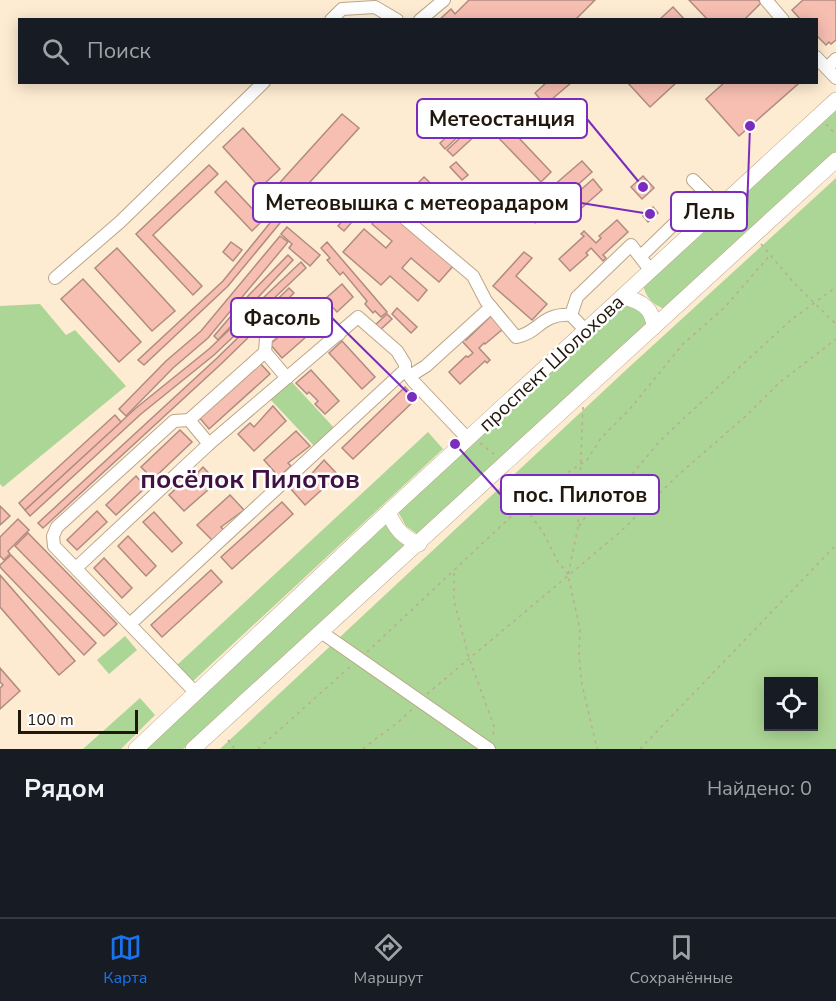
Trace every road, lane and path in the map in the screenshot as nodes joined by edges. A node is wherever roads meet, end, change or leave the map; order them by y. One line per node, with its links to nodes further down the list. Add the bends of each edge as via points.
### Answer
1 (444, 0): 5 (street)
2 (766, 0): 6 (street)
3 (333, 18): 4 (street, via 342,9 375,7)
4 (394, 18)
5 (422, 18)
6 (781, 18)
7 (831, 64): 8 (street)
8 (836, 78)
9 (262, 84): 22 (street, via 120,222)
10 (836, 100): 11 (main road, проспект Шолохова)
11 (819, 116): 12 (path); 16 (main road, проспект Шолохова)
12 (836, 135)
13 (836, 160): 18 (main road)
14 (693, 180): 15 (street)
15 (706, 194): 16 (street); 20 (street)
16 (720, 207): 21 (main road, проспект Шолохова)
17 (397, 212): 26 (street, via 473,276)
18 (753, 236): 19 (path); 27 (main road)
19 (770, 255): 25 (path); 41 (path, via 725,307 683,344)
20 (641, 256): 21 (street); 28 (street, via 631,245 577,297)
21 (645, 276): 24 (main road, проспект Шолохова); 27 (main road, via 640,290 651,306)
22 (55, 278)
23 (836, 287): 25 (path)
24 (622, 297): 30 (main road, via 649,309); 31 (main road, проспект Шолохова)
25 (814, 303): 29 (path); 45 (path, via 659,442 633,473 594,505)
26 (491, 307): 28 (street, via 516,337 557,315); 35 (street, via 426,366)
27 (669, 313): 30 (main road)
28 (571, 315): 31 (street)
29 (836, 324)
30 (654, 327): 37 (main road)
31 (586, 331): 39 (main road, проспект Шолохова)
32 (339, 334): 34 (street, via 314,307 301,309 266,339); 35 (street, via 357,317 397,351); 36 (street)
33 (836, 339): 50 (path, via 779,383 619,533)
34 (265, 352): 36 (street); 38 (street)
35 (407, 373): 39 (street); 51 (street)
36 (287, 378): 40 (street)
37 (584, 392): 41 (path); 42 (main road)
38 (189, 420): 40 (street); 48 (street, via 174,421 57,527 54,546)
39 (469, 438): 42 (path); 44 (main road, проспект Шолохова)
40 (209, 444): 48 (street)
41 (581, 463): 43 (path, via 536,493); 45 (path)
42 (506, 464): 43 (path); 46 (main road)
43 (524, 506): 49 (path); 50 (path)
44 (388, 512): 46 (main road, via 403,536); 55 (main road, проспект Шолохова)
45 (578, 527): 50 (path)
46 (419, 544): 52 (main road)
47 (836, 545): 65 (path)
48 (76, 568): 51 (street)
49 (454, 571): 53 (path, via 454,601); 54 (path)
50 (568, 575): 53 (path); 64 (path, via 580,629 582,684)
51 (130, 624): 55 (street)
52 (321, 632): 54 (street); 60 (main road)
53 (469, 658): 56 (path); 58 (path, via 494,726)
54 (360, 659): 56 (street); 62 (path)
55 (195, 692): 59 (main road, проспект Шолохова)
56 (419, 700): 58 (street); 63 (path, via 404,718)
57 (228, 740): 61 (path)
58 (491, 743)
59 (136, 749)
60 (193, 749)
61 (235, 749)
62 (258, 749)
63 (363, 749)
64 (597, 749)
65 (640, 749)

